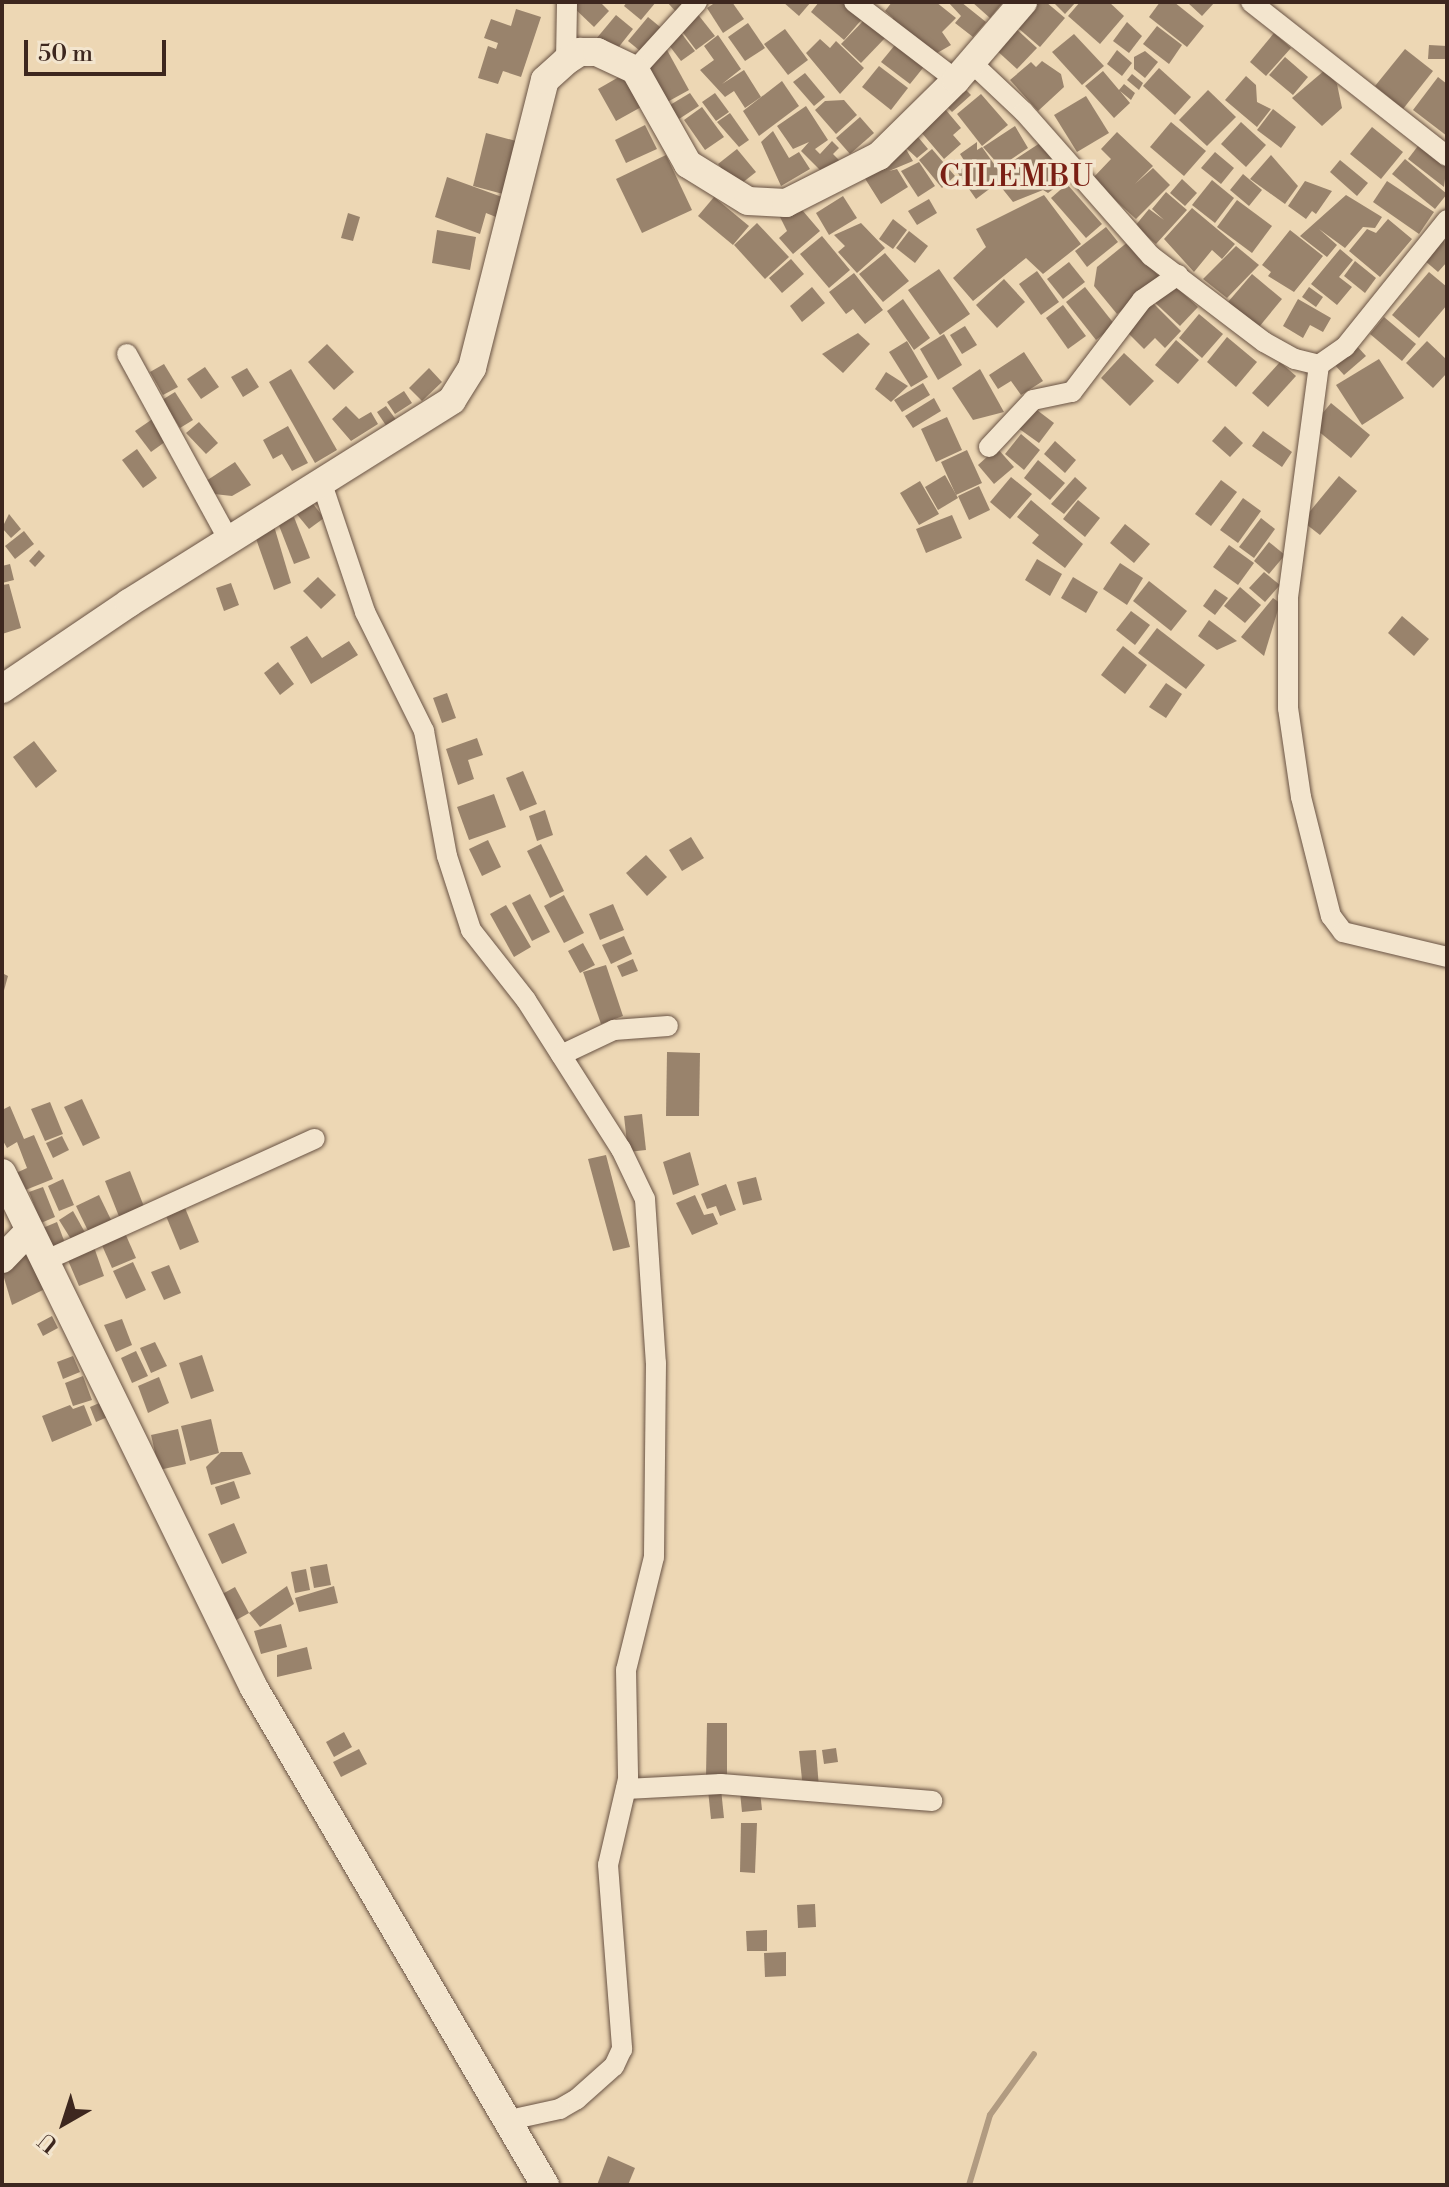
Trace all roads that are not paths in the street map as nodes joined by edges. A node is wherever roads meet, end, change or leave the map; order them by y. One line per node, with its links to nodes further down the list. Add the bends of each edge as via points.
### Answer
1 (567, 2): 6 (street)
2 (697, 2): 7 (street)
3 (854, 2): 8 (street)
4 (1023, 2): 8 (street)
5 (1251, 2): 9 (street)
6 (566, 61): 7 (street, via 580,52 597,52); 15 (street, via 545,80 534,114 496,283 468,377 452,400)
7 (635, 70): 8 (street, via 688,164 748,201 767,204 786,203 879,156)
8 (964, 72): 11 (street, via 1024,112 1136,241)
9 (1447, 156)
10 (1447, 220): 13 (street, via 1365,328)
11 (1178, 275): 13 (street, via 1280,353); 14 (street, via 1142,300 1072,392 1033,400)
12 (127, 354): 16 (street)
13 (1319, 365): 18 (street, via 1288,598 1288,708 1301,797 1331,916 1343,932)
14 (989, 447)
15 (321, 481): 16 (street); 20 (street, via 365,612 424,731 447,856 471,930)
16 (229, 540): 17 (street)
17 (3, 685)
18 (1447, 957)
19 (668, 1026): 20 (street, via 614,1030)
20 (561, 1055): 27 (street, via 638,1179 646,1212 656,1363 654,1557 626,1670)
21 (314, 1139): 26 (street)
22 (2, 1173): 23 (street)
23 (9, 1204): 24 (street)
24 (28, 1232): 25 (street); 26 (street)
25 (2, 1259)
26 (42, 1262): 29 (street, via 254,1688)
27 (626, 1789): 28 (street, via 721,1784); 29 (street, via 608,1865 622,2049 614,2066 577,2099 560,2109)
28 (932, 1801)
29 (510, 2120): 30 (street)
30 (545, 2185)

